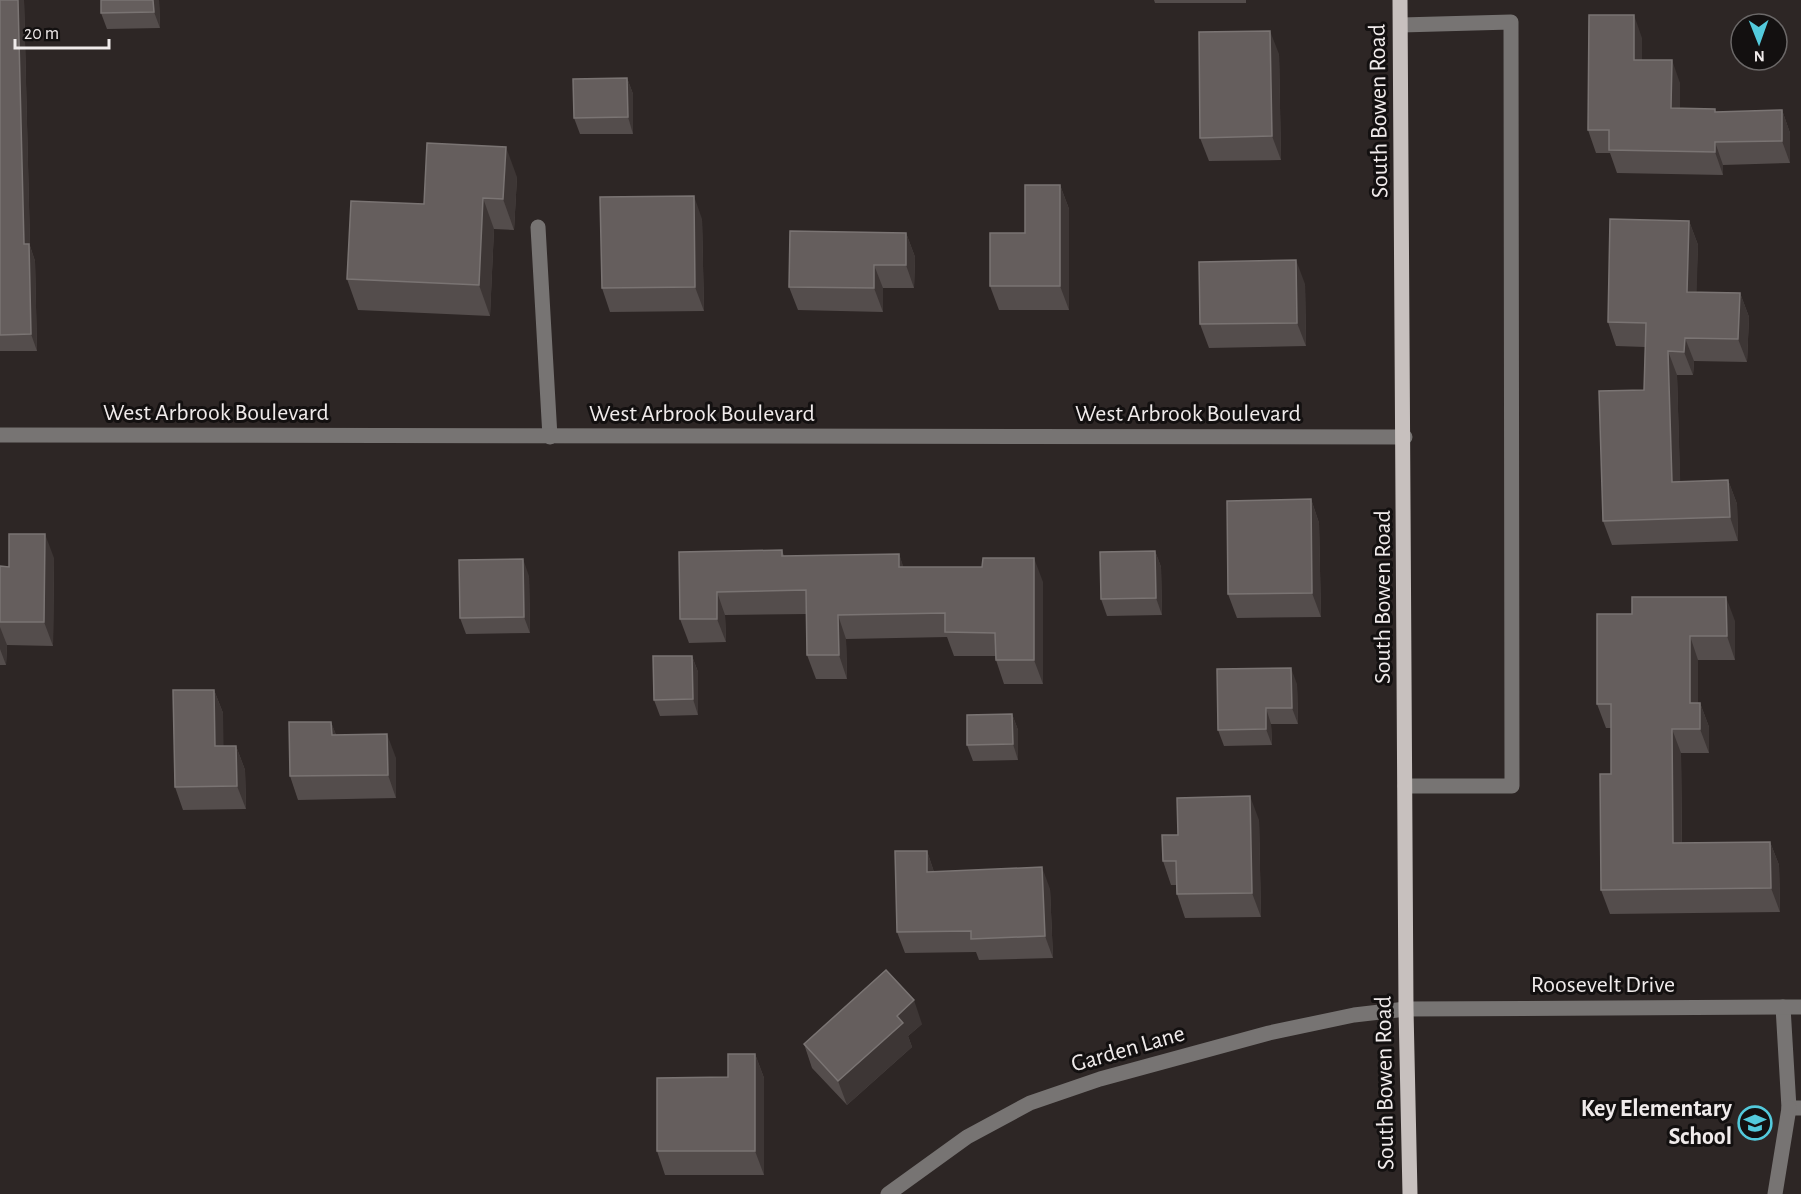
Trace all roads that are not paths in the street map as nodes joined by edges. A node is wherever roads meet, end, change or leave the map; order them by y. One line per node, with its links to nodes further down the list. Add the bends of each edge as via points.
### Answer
1 (1400, 0): 2 (main road, South Bowen Road)
2 (1401, 25): 6 (main road, South Bowen Road); 7 (street, via 1511,22 1512,786)
3 (538, 227): 5 (street)
4 (0, 435): 5 (street, West Arbrook Boulevard)
5 (550, 436): 6 (street, West Arbrook Boulevard)
6 (1405, 437): 7 (main road, South Bowen Road)
7 (1405, 786): 10 (main road, South Bowen Road)
8 (1783, 1006): 9 (street, Roosevelt Drive); 10 (street, Roosevelt Drive); 11 (street)
9 (1801, 1007)
10 (1406, 1009): 12 (street, Garden Lane, via 1354,1015 1269,1033 1100,1078 1030,1104 967,1137); 13 (main road, South Bowen Road)
11 (1795, 1108): 14 (street)
12 (888, 1194)
13 (1410, 1194)
14 (1775, 1194)

